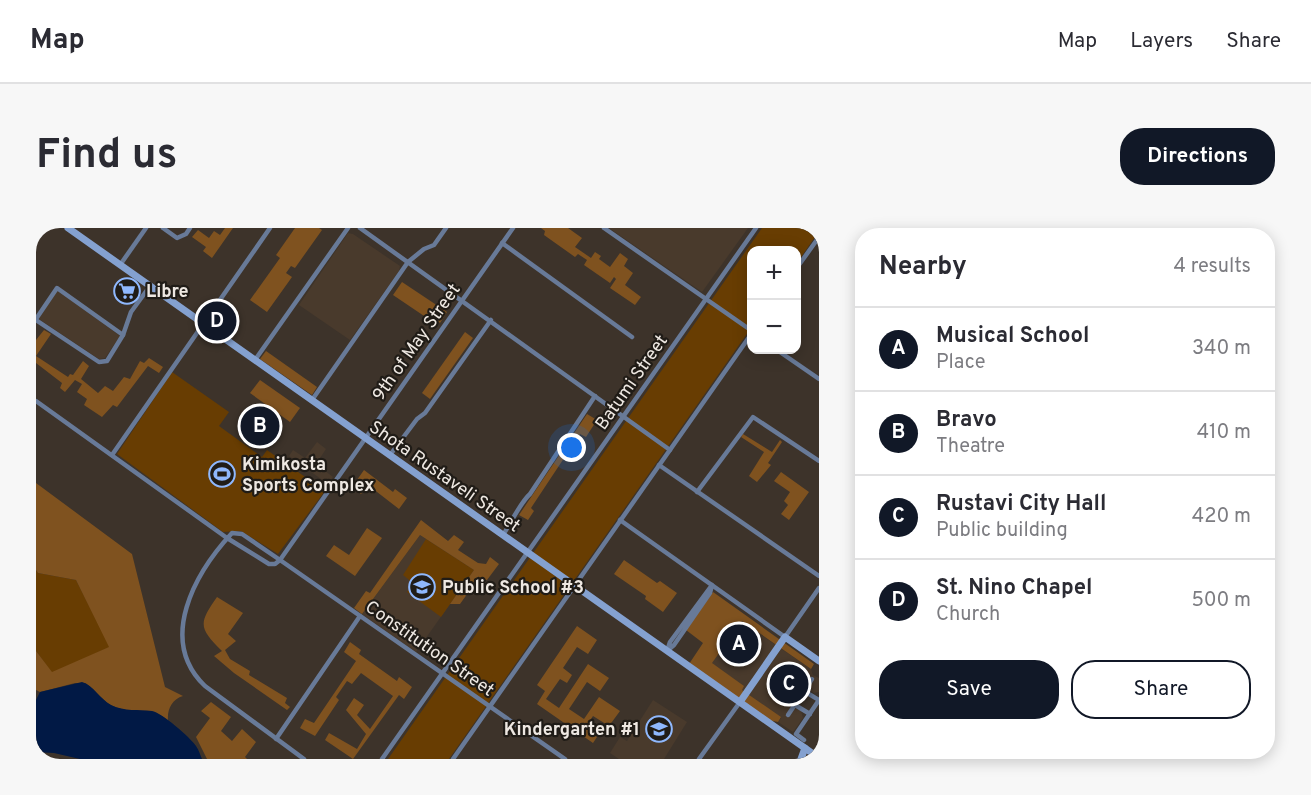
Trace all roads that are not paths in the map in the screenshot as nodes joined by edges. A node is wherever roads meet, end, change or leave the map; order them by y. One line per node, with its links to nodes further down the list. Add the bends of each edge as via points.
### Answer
1 (68, 228): 16 (street, Shota Rustaveli Street)
2 (146, 228): 16 (street)
3 (164, 228): 4 (street, via 177,238)
4 (190, 228)
5 (270, 228): 22 (street)
6 (348, 228): 28 (street)
7 (360, 228): 14 (street)
8 (446, 228): 14 (street, via 434,245)
9 (513, 228): 13 (street, 9th of May Street)
10 (604, 228): 18 (street)
11 (756, 228): 18 (street, Batumi Street)
12 (819, 237): 15 (street)
13 (502, 243): 19 (street, 9th of May Street); 25 (street)
14 (408, 262): 19 (street); 31 (street)
15 (801, 262)
16 (120, 265): 17 (street, Shota Rustaveli Street)
17 (150, 285): 22 (street, Shota Rustaveli Street); 24 (street, via 131,312)
18 (706, 299): 23 (street); 33 (street, Batumi Street)
19 (462, 300): 21 (street); 34 (street, 9th of May Street)
20 (36, 320): 24 (street, via 99,362 107,361); 24 (street, via 57,288)
21 (491, 320): 30 (street); 37 (street)
22 (204, 324): 28 (street, Shota Rustaveli Street); 36 (street)
23 (747, 328)
24 (123, 335)
25 (632, 337)
26 (747, 339): 35 (street)
27 (783, 354): 29 (street)
28 (255, 360): 31 (street, Shota Rustaveli Street)
29 (819, 379)
30 (596, 396): 33 (street); 42 (street)
31 (312, 400): 34 (street, Shota Rustaveli Street)
32 (36, 401): 36 (street, Constitution Street)
33 (623, 416): 35 (street); 44 (street, Batumi Street)
34 (366, 438): 37 (street, Shota Rustaveli Street); 45 (street, 9th of May Street)
35 (670, 450): 39 (street)
36 (112, 455): 43 (street, Constitution Street)
37 (390, 455): 42 (street, Shota Rustaveli Street)
38 (819, 461): 40 (street, via 753,417)
39 (659, 465): 40 (street); 41 (street)
40 (697, 492): 46 (street)
41 (620, 520): 47 (street); 48 (street)
42 (503, 535): 44 (street, Shota Rustaveli Street)
43 (227, 538): 45 (street, Constitution Street, via 269,564); 45 (street, Constitution Street, via 232,533 242,534); 63 (street, via 186,604 184,652 192,674)
44 (527, 552): 47 (street, Shota Rustaveli Street); 54 (street, Batumi Street)
45 (280, 560): 50 (street, Constitution Street)
46 (819, 576)
47 (575, 585): 52 (street, Shota Rustaveli Street); 60 (street)
48 (712, 585): 51 (street); 52 (street, via 670,642)
49 (819, 588): 51 (street)
50 (360, 616): 54 (street, Constitution Street); 63 (street)
51 (785, 637): 53 (street); 58 (street)
52 (668, 651): 58 (street, Shota Rustaveli Street)
53 (819, 661)
54 (442, 673): 60 (street, Constitution Street); 67 (street, Batumi Street)
55 (812, 679): 56 (street)
56 (804, 691): 57 (street); 59 (street)
57 (819, 700): 61 (street)
58 (740, 702): 64 (street, Shota Rustaveli Street); 70 (street)
59 (795, 705): 61 (street); 62 (street)
60 (490, 706): 68 (street); 69 (street, Constitution Street)
61 (810, 714): 64 (street, via 796,734)
62 (788, 715)
63 (276, 739): 66 (street)
64 (804, 744): 65 (street, Shota Rustaveli Street); 71 (street)
65 (817, 758)
66 (304, 759)
67 (382, 759)
68 (453, 759)
69 (565, 759)
70 (699, 759)
71 (801, 759)

